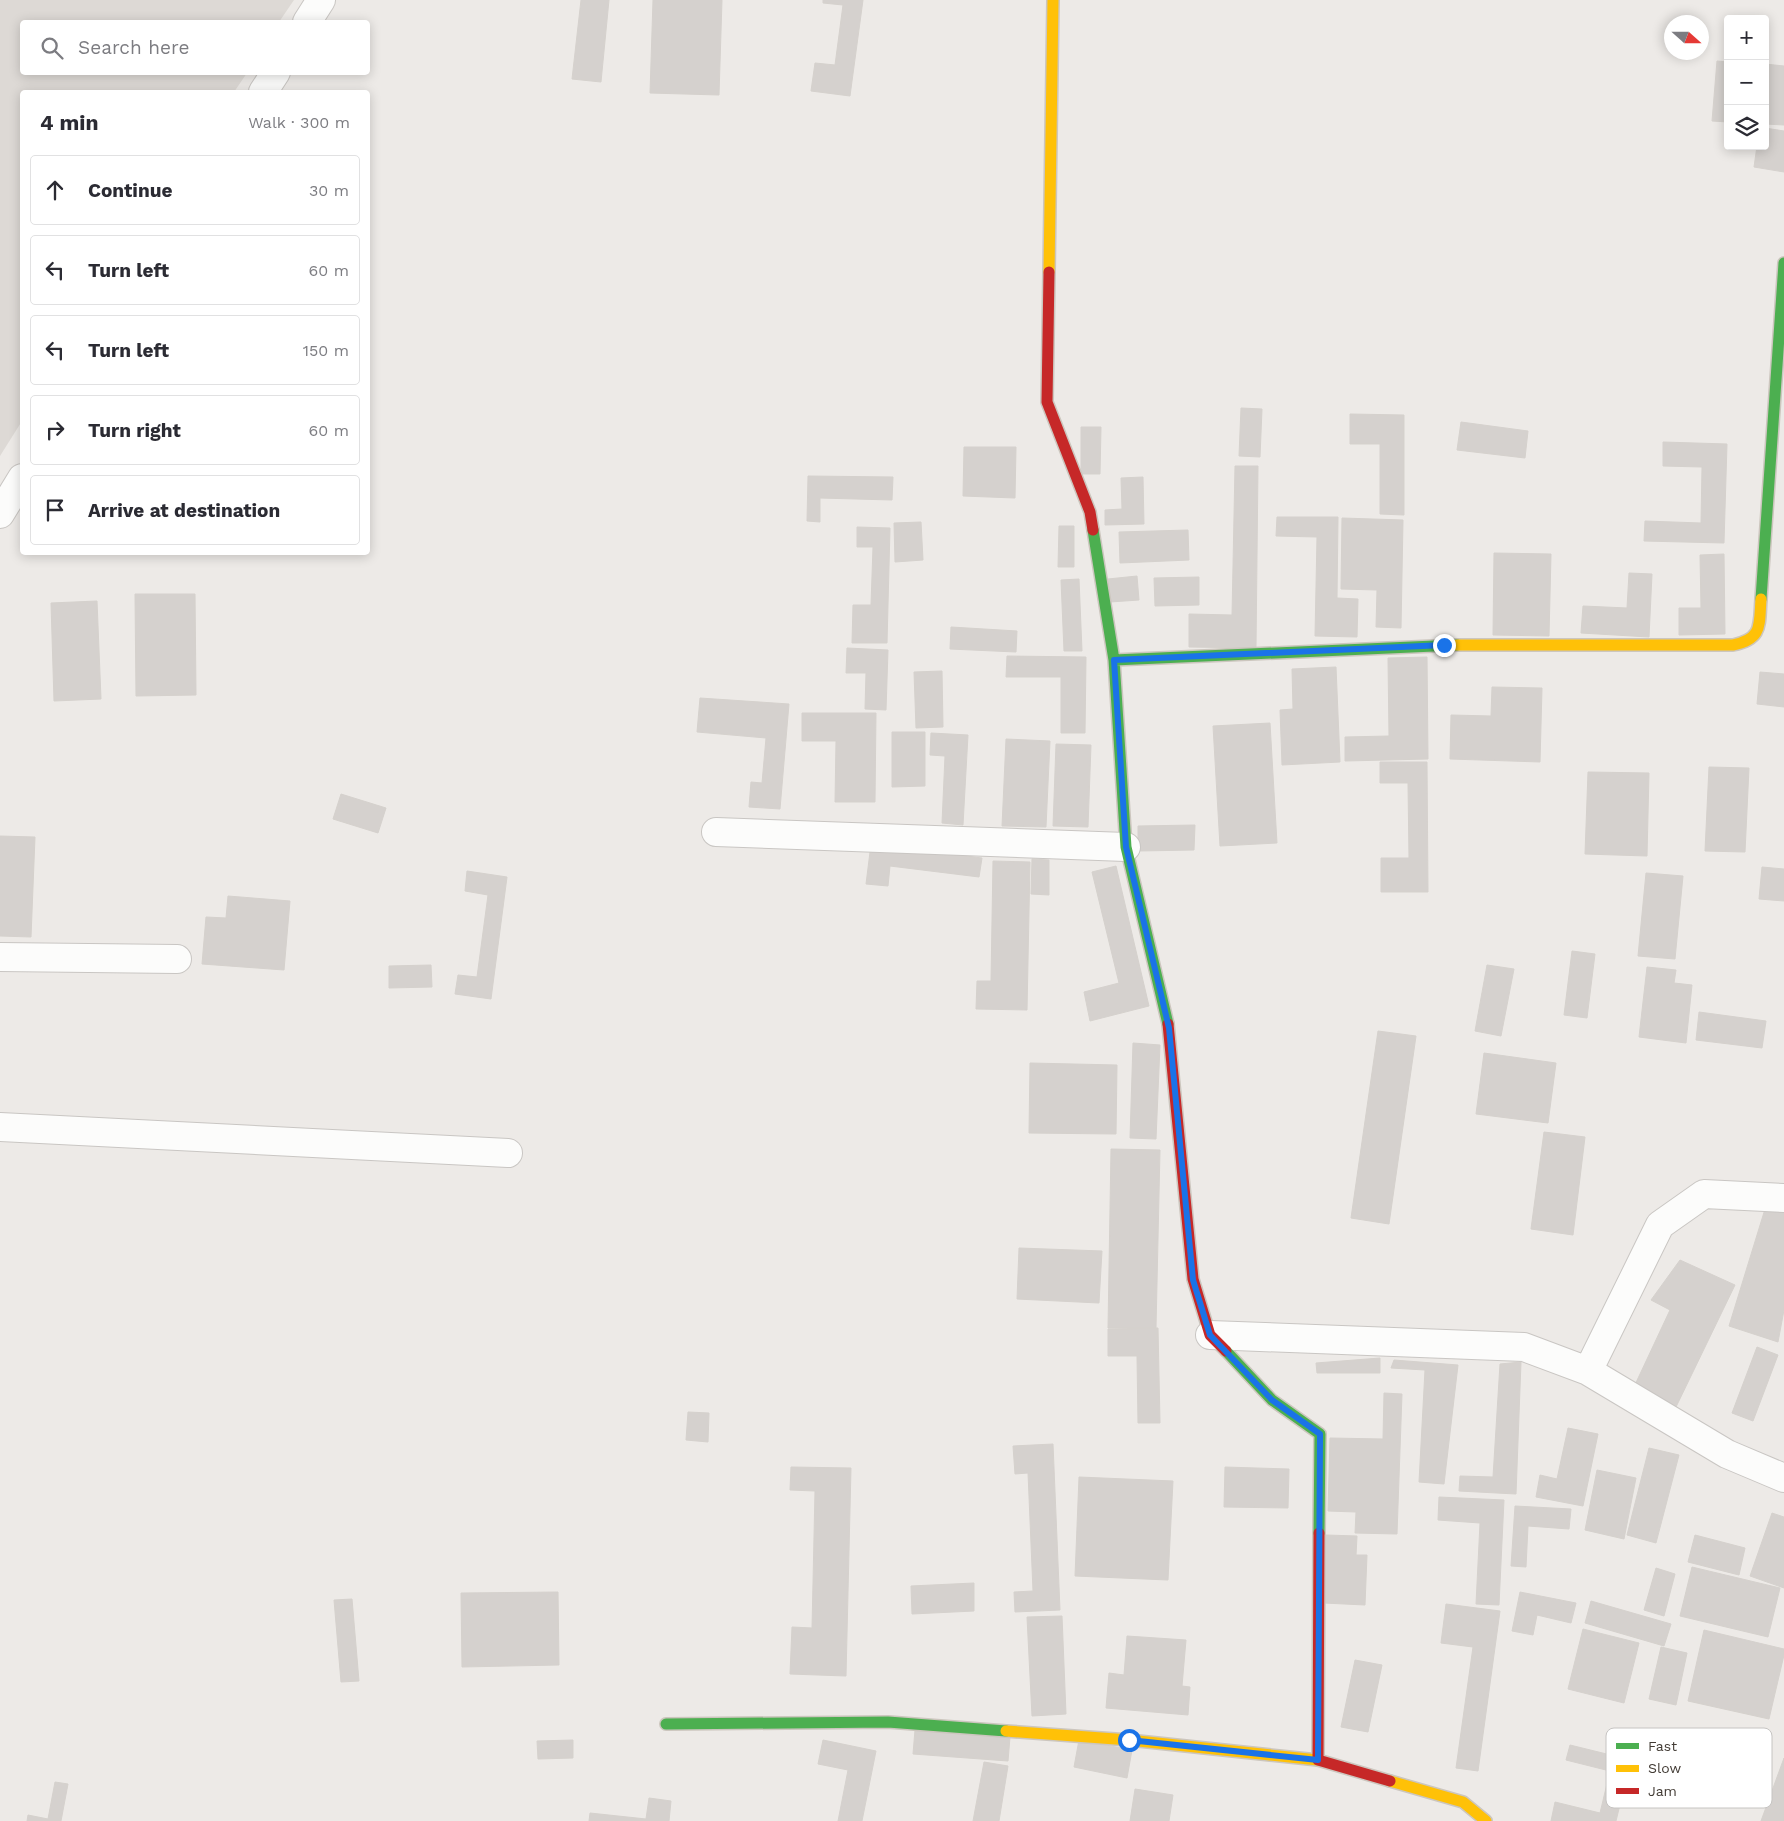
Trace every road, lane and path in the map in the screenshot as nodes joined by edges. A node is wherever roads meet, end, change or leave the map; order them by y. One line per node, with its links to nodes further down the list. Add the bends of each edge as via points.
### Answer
1 (321, 0): 3 (street)
2 (1053, 0): 9 (street, via 1047,402 1090,512)
3 (308, 20)
4 (274, 75): 5 (street)
5 (264, 90)
6 (1784, 263): 9 (street, via 1758,630 1748,642 1733,645 1444,645)
7 (20, 481): 8 (street)
8 (0, 514)
9 (1114, 660): 11 (street)
10 (716, 832): 11 (street)
11 (1126, 847): 17 (street, via 1169,1028 1193,1280)
12 (0, 957): 13 (street)
13 (177, 960)
14 (0, 1127): 15 (street)
15 (508, 1153)
16 (1784, 1198): 18 (street, via 1704,1194 1660,1225)
17 (1210, 1335): 18 (street, via 1524,1347); 21 (street, via 1272,1400 1320,1434)
18 (1588, 1371): 19 (street, via 1727,1454)
19 (1784, 1478)
20 (666, 1724): 21 (street, via 888,1722 1129,1740)
21 (1318, 1760): 22 (street, via 1463,1802)
22 (1486, 1821)

